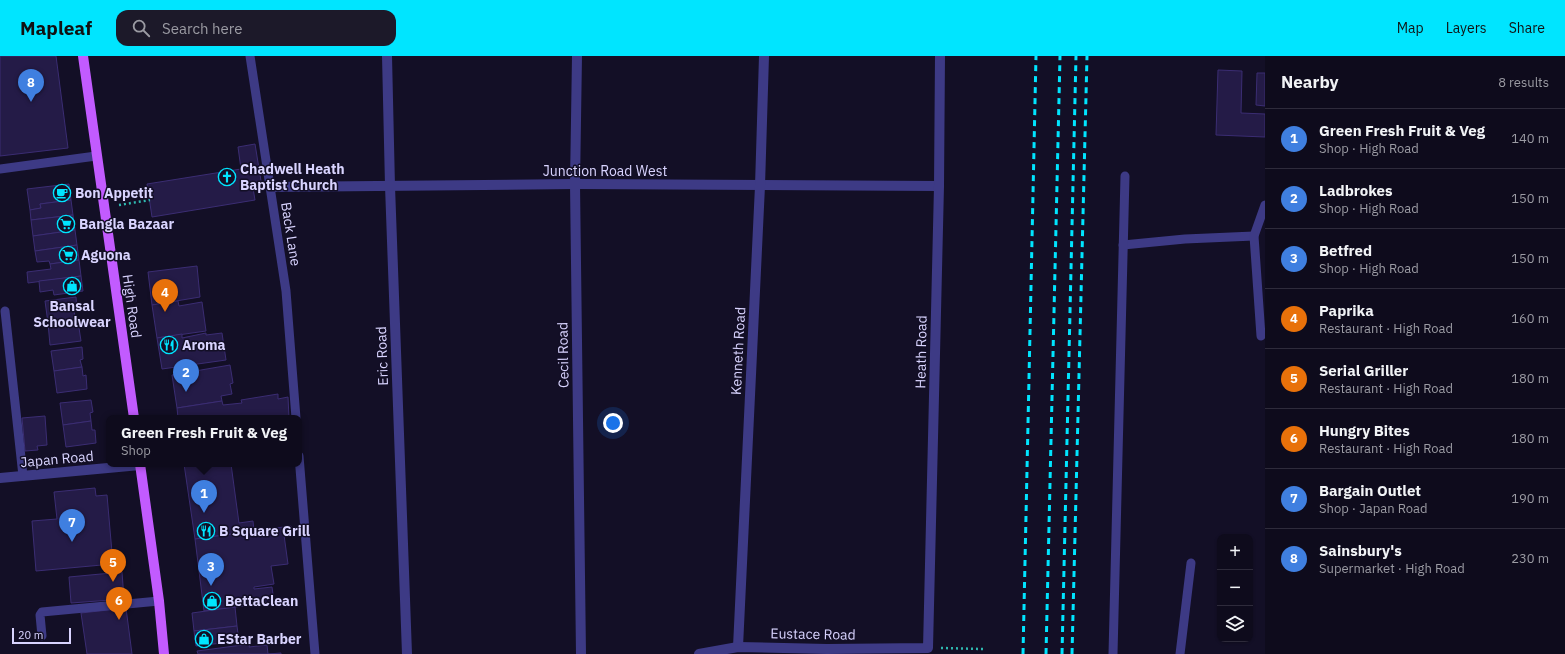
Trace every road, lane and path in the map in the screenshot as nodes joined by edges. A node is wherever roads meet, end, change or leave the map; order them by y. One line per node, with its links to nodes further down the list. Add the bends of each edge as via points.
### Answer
1 (83, 56): 7 (main road, High Road)
2 (250, 56): 14 (lane, Back Lane)
3 (387, 56): 11 (street, Eric Road)
4 (577, 56): 10 (street, Cecil Road)
5 (764, 56): 12 (street, Kenneth Road)
6 (940, 56): 13 (street, Heath Road)
7 (96, 156): 8 (lane); 17 (main road, High Road)
8 (0, 169)
9 (1125, 176): 19 (lane)
10 (575, 184): 11 (street, Junction Road West); 12 (street, Junction Road West); 39 (street, Cecil Road)
11 (390, 186): 14 (street, Junction Road West); 38 (street, Eric Road)
12 (760, 186): 13 (street, Junction Road West); 32 (street, Kenneth Road)
13 (939, 186): 33 (street, Heath Road)
14 (270, 187): 23 (lane, Back Lane, via 286,291)
15 (150, 200): 17 (path)
16 (1265, 206): 18 (lane)
17 (105, 207): 22 (main road, High Road)
18 (1254, 236): 19 (lane, via 1185,239); 21 (lane)
19 (1124, 246): 41 (lane)
20 (5, 311): 27 (lane)
21 (1261, 336)
22 (134, 415)
23 (296, 415)
24 (119, 467): 27 (street, Japan Road)
25 (140, 467): 30 (main road)
26 (300, 467): 37 (lane)
27 (22, 476): 28 (street, Japan Road)
28 (0, 478)
29 (1191, 563): 42 (lane)
30 (159, 601): 31 (lane, via 42,612); 36 (main road)
31 (42, 636)
32 (738, 647): 35 (street, Eustace Road); 40 (street, Eustace Road)
33 (928, 648): 34 (path); 35 (street, Eustace Road)
34 (983, 649)
35 (827, 651)
36 (164, 654)
37 (315, 654)
38 (407, 654)
39 (581, 654)
40 (699, 654)
41 (1113, 654)
42 (1180, 654)

